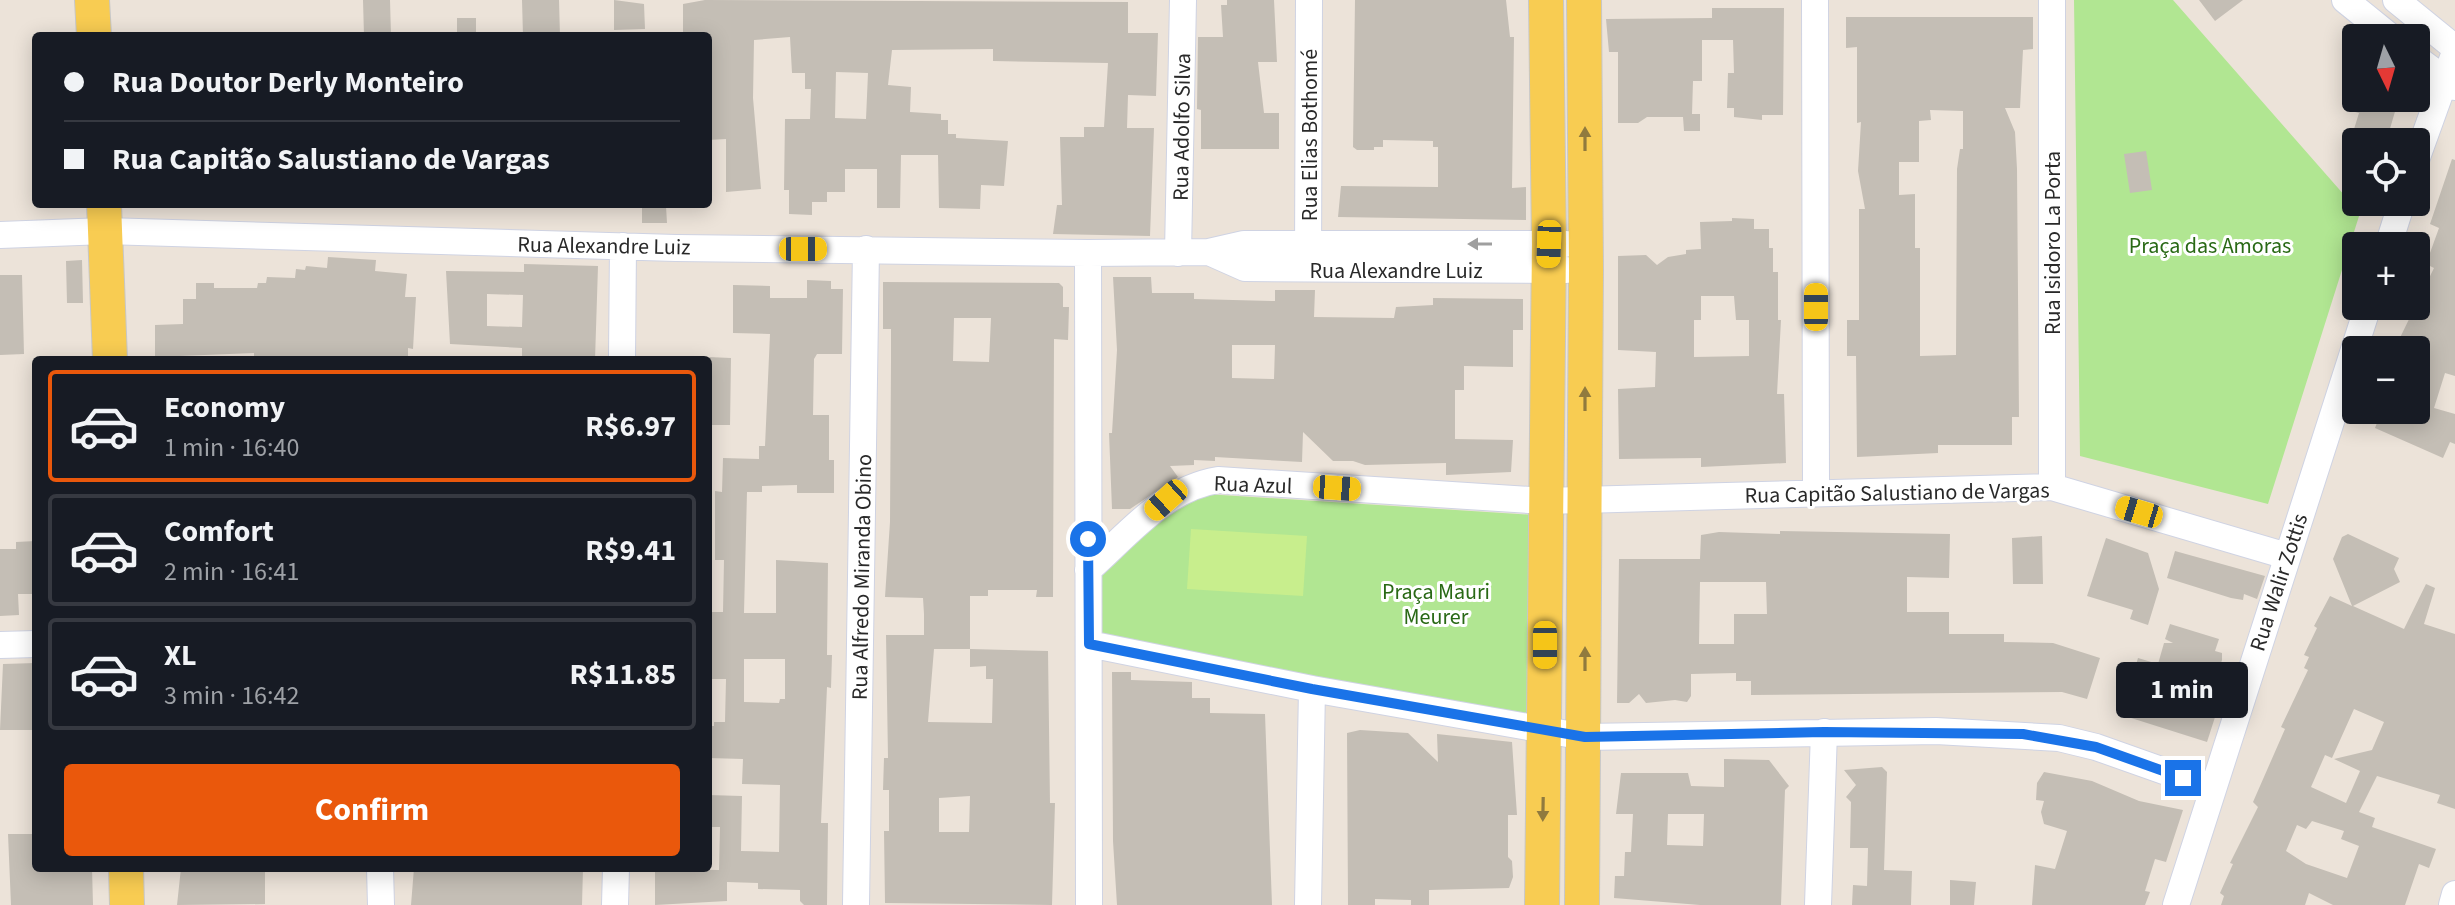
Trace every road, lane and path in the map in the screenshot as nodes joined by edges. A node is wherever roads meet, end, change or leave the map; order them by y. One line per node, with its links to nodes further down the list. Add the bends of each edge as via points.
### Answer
1 (92, 0): 11 (main road)
2 (1183, 0): 21 (street, Rua Adolfo Silva)
3 (1309, 0): 24 (street, Rua Elias Bothomé)
4 (1546, 0): 22 (main road)
5 (1584, 0): 23 (main road, one-way to 5)
6 (1815, 0): 29 (street)
7 (2052, 0): 28 (street, Rua Isidoro La Porta)
8 (2345, 0): 10 (street)
9 (2396, 0): 12 (street)
10 (2375, 24)
11 (94, 32)
12 (2455, 50): 14 (street)
13 (2430, 69): 14 (street)
14 (2449, 83): 15 (street)
15 (2430, 128)
16 (105, 218): 17 (street, Rua Alexandre Luiz); 18 (street, Rua Alexandre Luiz); 26 (main road)
17 (0, 235)
18 (623, 246): 19 (street, Rua Alexandre Luiz); 27 (street)
19 (866, 249): 20 (street, Rua Alexandre Luiz); 49 (street, Rua Alfredo Miranda Obino)
20 (1088, 253): 21 (street, Rua Alexandre Luiz); 33 (street)
21 (1178, 253): 24 (street, Rua Alexandre Luiz, via 1244,244)
22 (1548, 257): 23 (street, Rua Alexandre Luiz); 24 (street, Rua Alexandre Luiz); 31 (main road)
23 (1586, 257): 30 (main road, one-way to 23)
24 (1308, 258)
25 (2363, 320): 32 (street, Rua Walir Zottis)
26 (110, 356)
27 (622, 356)
28 (2052, 487): 29 (street, Rua Capitão Salustiano de Vargas); 32 (street, Rua Capitão Salustiano de Vargas)
29 (1816, 491): 30 (street, Rua Capitão Salustiano de Vargas)
30 (1584, 500): 31 (street, Rua Capitão Salustiano de Vargas); 40 (main road, one-way to 30)
31 (1545, 501): 33 (street, Rua Azul, via 1218,480 1166,500); 38 (main road)
32 (2287, 556): 41 (street, Rua Walir Zottis)
33 (1088, 570): 35 (street)
34 (32, 644): 36 (street)
35 (1089, 644): 37 (street); 50 (street)
36 (0, 645)
37 (1312, 689): 38 (street); 51 (street)
38 (1544, 731): 40 (street); 52 (main road, one-way to 52)
39 (1824, 732): 40 (street); 41 (street, via 2059,738); 54 (street)
40 (1585, 737): 53 (main road)
41 (2212, 788): 55 (street, Rua Walir Zottis)
42 (126, 872): 46 (main road)
43 (380, 872): 47 (street)
44 (616, 872): 48 (street)
45 (2455, 894): 56 (street)
46 (127, 905)
47 (381, 905)
48 (615, 905)
49 (856, 905)
50 (1089, 905)
51 (1308, 905)
52 (1542, 905)
53 (1582, 905)
54 (1818, 905)
55 (2176, 905)
56 (2452, 905)

